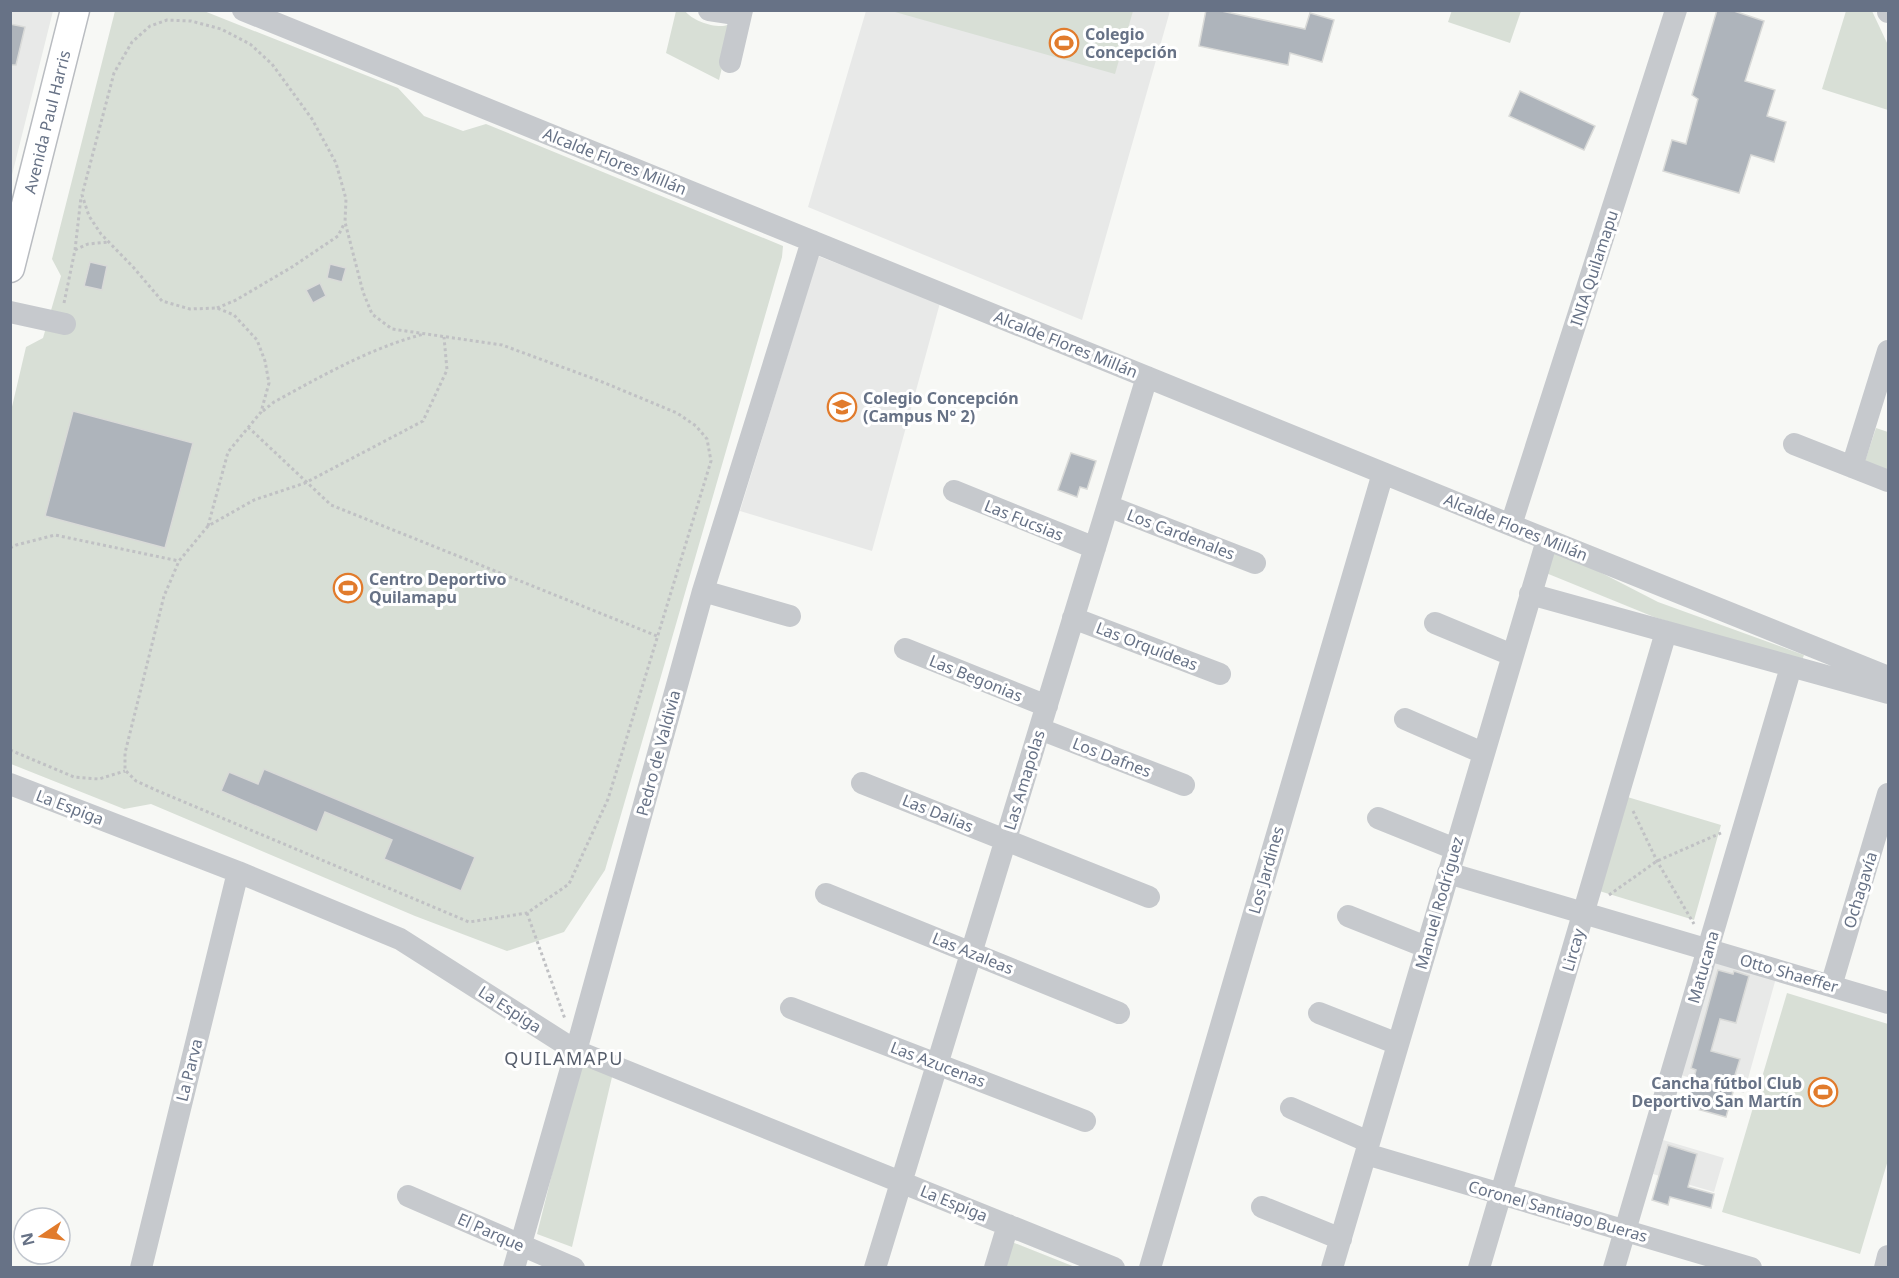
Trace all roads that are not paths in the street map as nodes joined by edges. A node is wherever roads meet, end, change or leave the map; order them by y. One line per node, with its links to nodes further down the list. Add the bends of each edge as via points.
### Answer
1 (75, 10): 8 (main road, Avenida Paul Harris)
2 (243, 10): 7 (street, Alcalde Flores Millán)
3 (709, 10): 4 (street)
4 (740, 10): 6 (street)
5 (1676, 10): 19 (street, INIA Quilamapu)
6 (730, 62)
7 (812, 241): 12 (street, Alcalde Flores Millán); 23 (street, Pedro de Valdivia)
8 (10, 268)
9 (10, 312): 10 (street)
10 (62, 323)
11 (1888, 351): 14 (street)
12 (1147, 377): 15 (street, Alcalde Flores Millán); 18 (street, Las Amapolas)
13 (1794, 444): 14 (street)
14 (1852, 467): 16 (street)
15 (1383, 473): 19 (street, Alcalde Flores Millán); 82 (street, Los Jardines)
16 (1888, 481)
17 (954, 491): 21 (street, Las Fucsias)
18 (1108, 506): 21 (street, Las Amapolas); 22 (street, Los Cardenales)
19 (1511, 525): 20 (street, Alcalde Flores Millán)
20 (1547, 540): 24 (street, Manuel Rodríguez); 33 (street, Alcalde Flores Millán)
21 (1095, 548): 26 (street, Las Amapolas)
22 (1255, 563)
23 (703, 591): 25 (street); 61 (street, Pedro de Valdivia)
24 (1530, 594): 28 (street); 30 (street, Manuel Rodríguez)
25 (790, 616)
26 (1073, 618): 32 (street, Las Orquídeas); 35 (street, Las Amapolas)
27 (1435, 623): 30 (street)
28 (1666, 632): 31 (street); 50 (street, Lircay)
29 (905, 649): 35 (street, Las Begonias)
30 (1512, 655): 38 (street, Manuel Rodríguez)
31 (1791, 667): 34 (street); 53 (street, Matucana)
32 (1220, 674)
33 (1888, 676)
34 (1888, 693)
35 (1047, 706): 37 (street, Las Amapolas)
36 (1405, 719): 38 (street)
37 (1040, 729): 41 (street, Los Dafnes); 44 (street, Las Amapolas)
38 (1483, 753): 45 (street, Manuel Rodríguez)
39 (862, 783): 44 (street, Las Dalias)
40 (10, 784): 46 (street, La Espiga)
41 (1184, 785)
42 (1888, 794): 55 (street, Ochagavía)
43 (1378, 818): 45 (street)
44 (1006, 840): 49 (street, Las Dalias); 54 (street, Las Amapolas)
45 (1455, 849): 47 (street, Manuel Rodríguez)
46 (238, 872): 61 (street, La Espiga, via 400,939); 76 (street, La Parva)
47 (1448, 873): 50 (street, Otto Shaeffer); 52 (street, Manuel Rodríguez)
48 (826, 894): 54 (street, Las Azaleas)
49 (1149, 897)
50 (1584, 913): 53 (street, Otto Shaeffer); 67 (street, Lircay)
51 (1348, 916): 52 (street)
52 (1426, 947): 60 (street, Manuel Rodríguez)
53 (1708, 950): 55 (street, Otto Shaeffer); 71 (street, Matucana)
54 (972, 953): 58 (street, Las Azaleas); 62 (street, Las Amapolas)
55 (1832, 986): 56 (street, Otto Shaeffer)
56 (1888, 1003)
57 (791, 1008): 62 (street, Las Azucenas)
58 (1119, 1012)
59 (1319, 1012): 60 (street)
60 (1398, 1044): 65 (street, Manuel Rodríguez)
61 (576, 1051): 66 (street, La Espiga); 73 (street, Pedro de Valdivia)
62 (937, 1064): 64 (street, Las Azucenas); 66 (street, Las Amapolas)
63 (1291, 1108): 65 (street, Coronel Santiago Bueras)
64 (1085, 1121)
65 (1367, 1148): 67 (street, Coronel Santiago Bueras); 72 (street, Manuel Rodríguez)
66 (902, 1182): 70 (street, La Espiga); 79 (street, Las Amapolas)
67 (1501, 1193): 71 (street, Coronel Santiago Bueras); 84 (street, Lircay)
68 (408, 1196): 73 (street, El Parque)
69 (1262, 1207): 72 (street)
70 (1008, 1225): 80 (street); 81 (street, La Espiga)
71 (1625, 1230): 75 (street, Coronel Santiago Bueras); 85 (street, Matucana)
72 (1341, 1239): 83 (street, Manuel Rodríguez)
73 (520, 1245): 77 (street, Pedro de Valdivia); 78 (street, El Parque)
74 (1888, 1256): 86 (street)
75 (1750, 1267)
76 (141, 1268)
77 (514, 1268)
78 (574, 1268)
79 (875, 1268)
80 (995, 1268)
81 (1114, 1268)
82 (1150, 1268)
83 (1332, 1268)
84 (1479, 1268)
85 (1614, 1268)
86 (1885, 1268)

